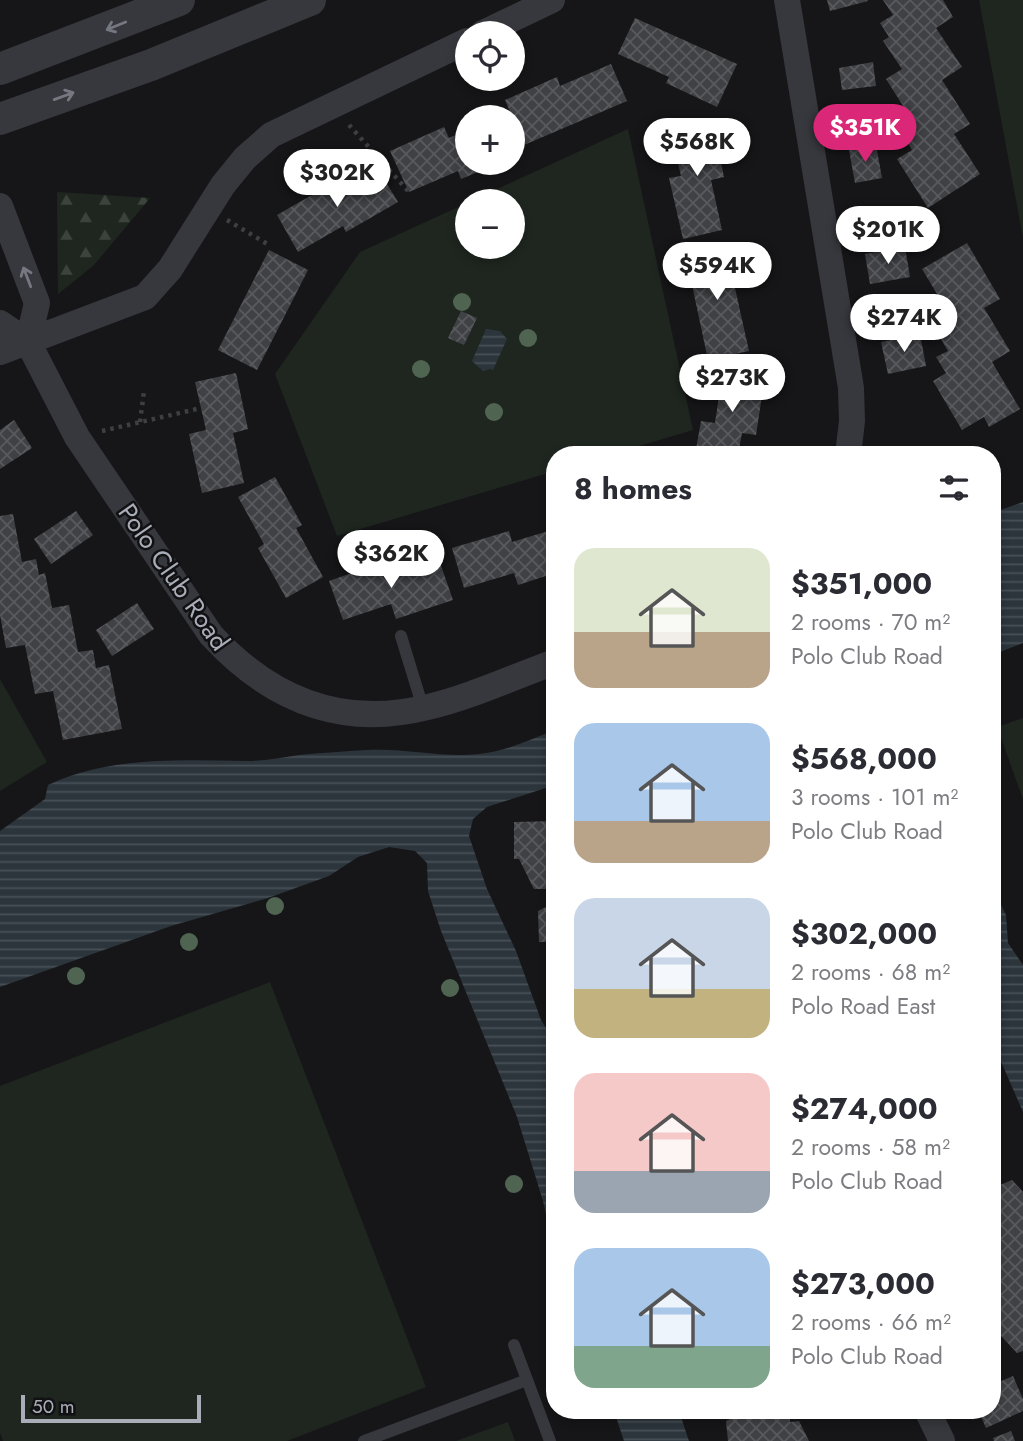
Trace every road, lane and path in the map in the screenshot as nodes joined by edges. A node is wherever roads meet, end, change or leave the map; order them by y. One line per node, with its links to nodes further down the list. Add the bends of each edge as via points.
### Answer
1 (179, 0): 7 (street, one-way to 7)
2 (310, 0): 9 (street, one-way to 2)
3 (552, 0): 5 (street)
4 (787, 0): 21 (street, via 851,388)
5 (508, 21)
6 (455, 47): 8 (street)
7 (0, 69)
8 (332, 106): 10 (path); 12 (street, via 271,135 245,158)
9 (0, 119)
10 (409, 192)
11 (0, 206): 15 (street, one-way to 11, via 37,303)
12 (208, 208): 13 (path); 15 (street, via 170,269 145,297)
13 (269, 245)
14 (0, 323): 15 (street)
15 (28, 342): 16 (street); 20 (street, Polo Club Road)
16 (0, 352)
17 (144, 391): 19 (path)
18 (201, 408): 19 (path)
19 (140, 422): 20 (path)
20 (77, 437): 24 (street, Polo Club Road, via 211,635 234,660 281,692 324,708 358,714)
21 (849, 446)
22 (401, 636): 24 (lane)
23 (546, 665): 24 (street, Polo Club Road)
24 (423, 708)
25 (514, 1345): 26 (lane)
26 (527, 1380): 28 (lane); 29 (lane)
27 (931, 1419): 30 (street)
28 (364, 1441)
29 (550, 1441)
30 (942, 1441)

